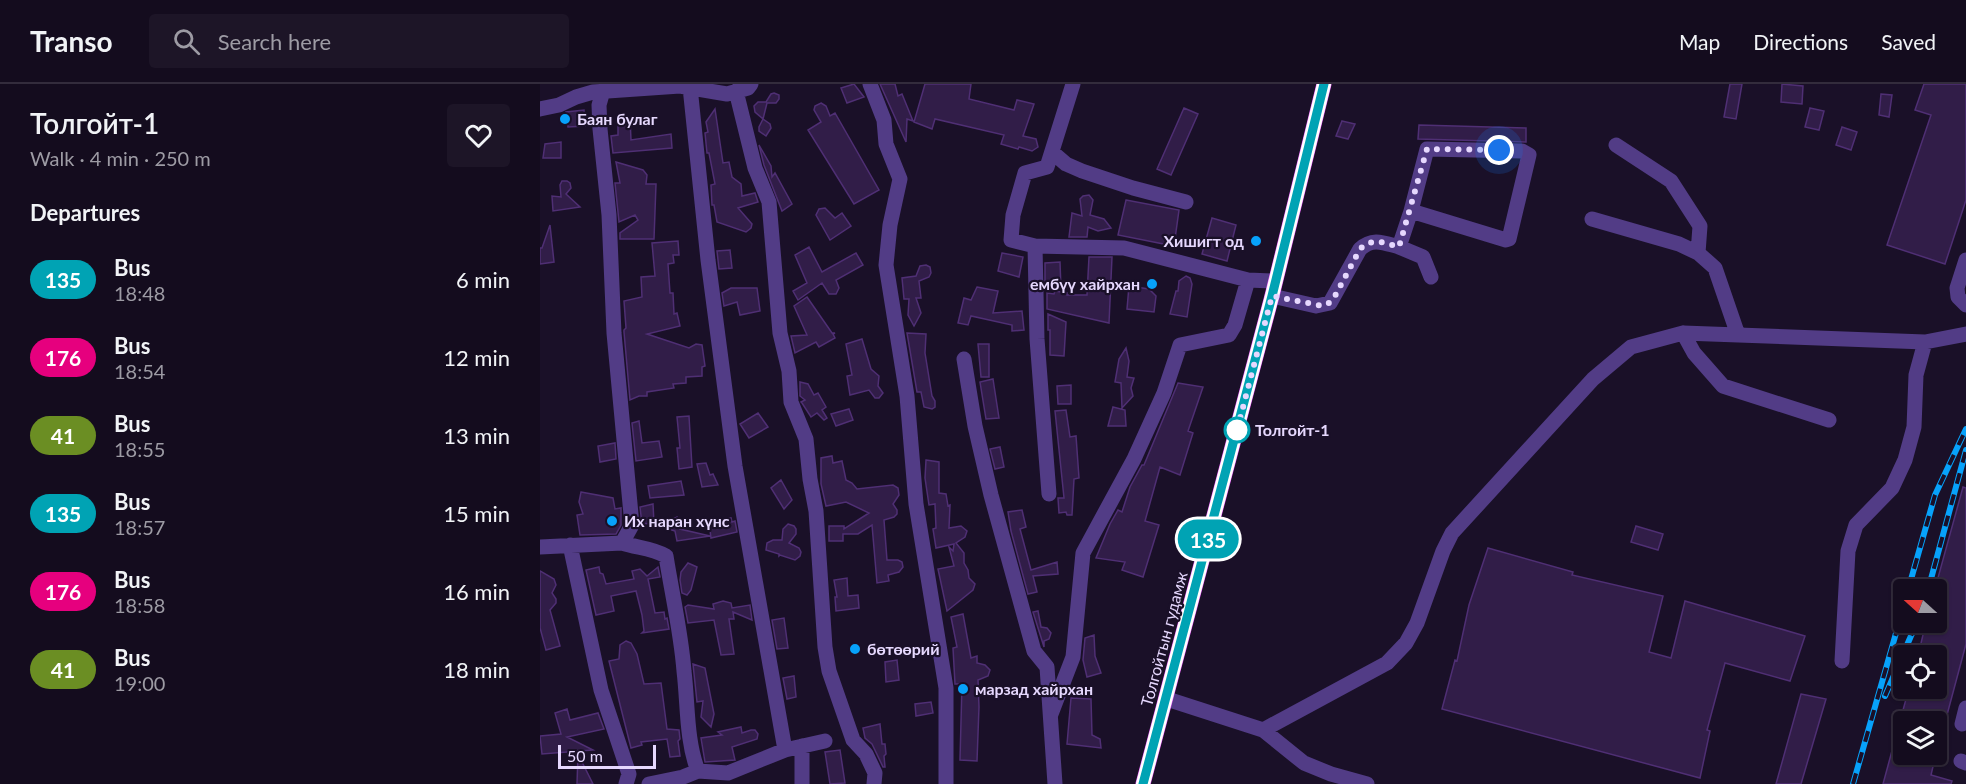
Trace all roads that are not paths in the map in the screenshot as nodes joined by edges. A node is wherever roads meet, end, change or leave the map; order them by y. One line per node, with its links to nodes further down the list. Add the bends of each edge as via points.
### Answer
1 (751, 84): 8 (street)
2 (870, 84): 48 (street, via 900,179 886,265 907,396 916,504 946,688)
3 (1073, 84): 11 (street)
4 (1324, 84): 21 (main road, Толгойтын гудамж)
5 (690, 87): 7 (street); 8 (street, via 727,94); 39 (street, via 735,466)
6 (576, 90): 7 (street); 9 (street, via 559,105)
7 (603, 91): 30 (street, via 600,129 632,525)
8 (736, 91): 47 (street, via 755,168 769,202 780,333 791,402 806,439 816,511 829,671 853,740 866,754 875,773)
9 (540, 108)
10 (1616, 145): 17 (street, via 1671,181 1700,226)
11 (1052, 152): 12 (street, via 1082,171); 15 (street, via 1047,167 1026,173 1013,215 1011,240)
12 (1186, 202)
13 (1411, 211): 13 (street, via 1427,149 1522,151 1529,155 1509,239); 16 (street)
14 (1592, 219): 17 (street)
15 (1035, 246): 20 (street, via 1124,248); 29 (street, via 1036,339)
16 (1399, 247): 19 (street, via 1423,257); 21 (street, via 1366,243 1335,296 1323,306)
17 (1698, 253): 25 (street, via 1714,268)
18 (1966, 260): 22 (street, via 1957,288 1958,297)
19 (1431, 277)
20 (1248, 280): 21 (street); 35 (street, via 1229,335 1180,345 1164,393 1134,459 1083,553 1073,657)
21 (1274, 288): 34 (main road, Толгойтын гудамж)
22 (1966, 305)
23 (1683, 333): 25 (street); 28 (street, via 1694,353 1723,386); 36 (street, via 1631,347 1593,379 1462,520 1443,551 1417,623 1406,643 1387,663)
24 (1966, 334): 26 (street)
25 (1738, 335): 26 (street)
26 (1925, 342): 33 (street, via 1916,375 1914,427 1905,460 1892,488 1856,525 1848,551)
27 (964, 359): 35 (street, via 994,507 1034,651 1047,667)
28 (1829, 420)
29 (1049, 494)
30 (622, 543): 31 (street); 41 (street, via 653,549 666,556)
31 (570, 545): 32 (street); 43 (street, via 601,690 629,774)
32 (540, 547)
33 (1842, 661)
34 (1167, 699): 36 (street); 50 (main road, Толгойтын гудамж)
35 (1051, 714): 49 (street)
36 (1263, 730): 51 (street, via 1304,763)
37 (825, 741): 38 (street)
38 (802, 746): 39 (street); 46 (street)
39 (785, 750): 40 (street)
40 (741, 767): 41 (street, via 728,773); 45 (street)
41 (698, 771): 42 (street)
42 (683, 781): 44 (street)
43 (627, 784)
44 (649, 784)
45 (742, 784)
46 (802, 784)
47 (874, 784)
48 (946, 784)
49 (1055, 784)
50 (1143, 784)
51 (1367, 784)

